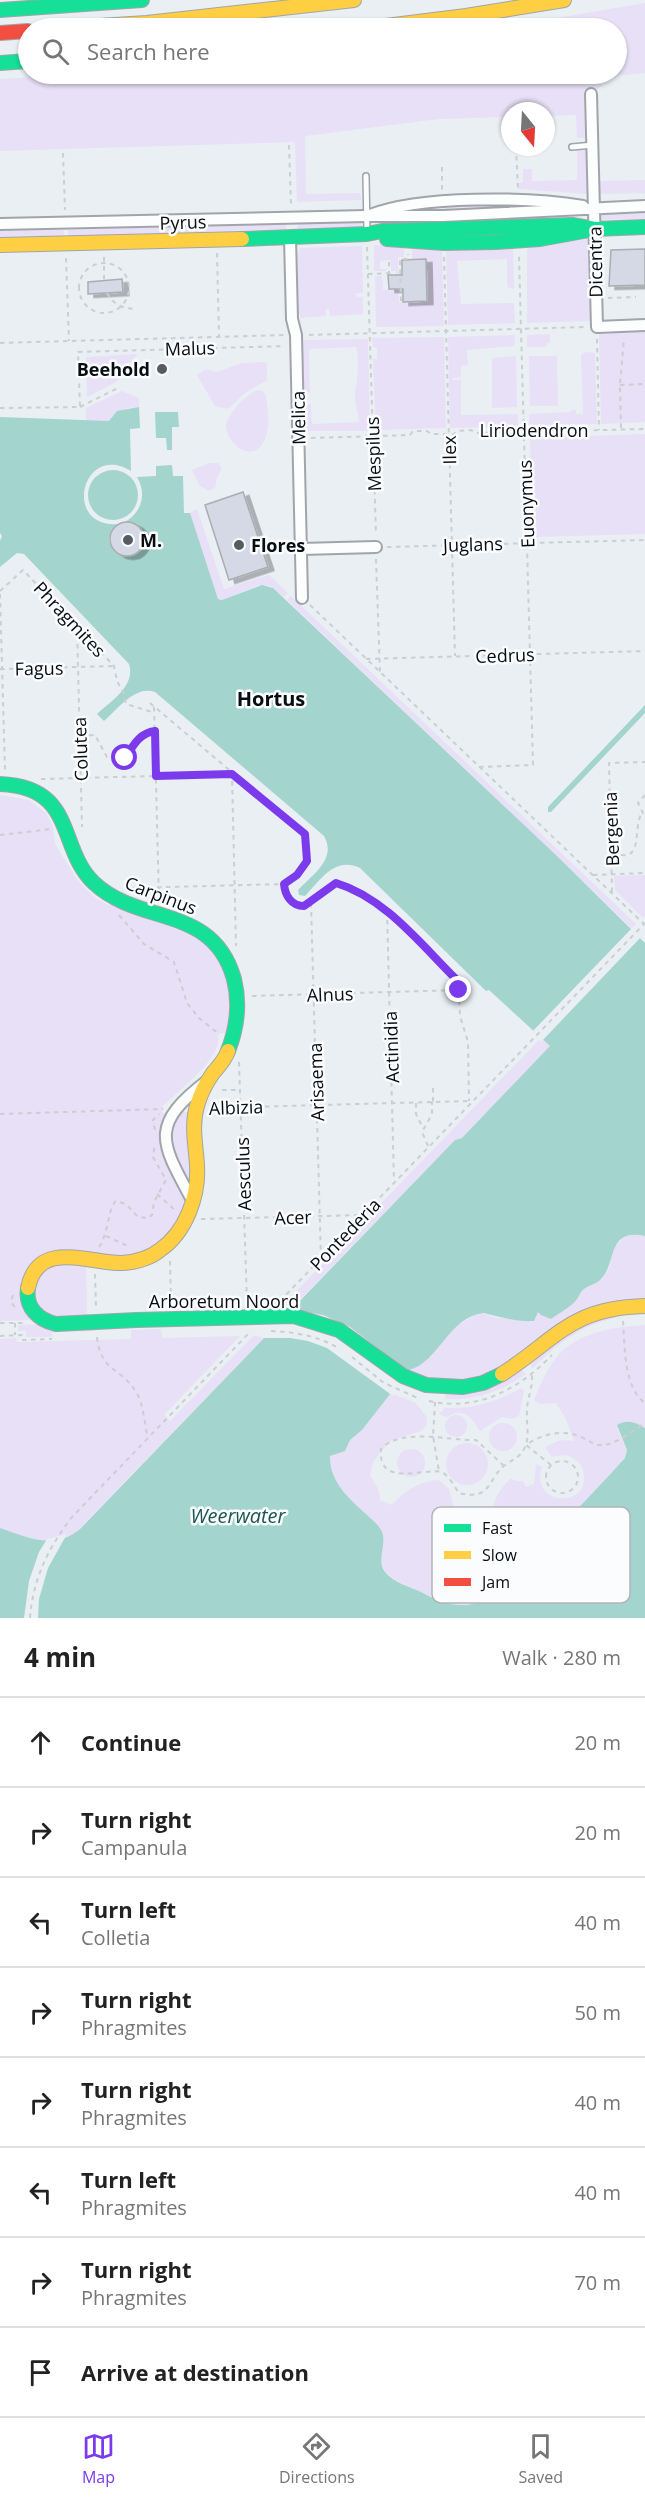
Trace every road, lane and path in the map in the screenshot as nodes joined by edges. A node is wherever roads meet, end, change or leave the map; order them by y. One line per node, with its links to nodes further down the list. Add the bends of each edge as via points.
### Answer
1 (142, 0): 4 (main road)
2 (354, 0): 5 (main road)
3 (564, 0): 6 (main road)
4 (0, 10)
5 (191, 18)
6 (450, 18)
7 (18, 32): 8 (main road)
8 (0, 33)
9 (18, 62): 10 (main road)
10 (0, 63)
11 (591, 94): 13 (street, Dicentra)
12 (289, 145): 22 (path)
13 (593, 145): 14 (lane); 21 (street, Dicentra)
14 (572, 147)
15 (516, 156): 18 (path)
16 (442, 167): 19 (path)
17 (366, 176): 23 (lane)
18 (518, 195)
19 (442, 197)
20 (645, 206): 21 (street, Pyrus)
21 (594, 208): 23 (street, Pyrus); 26 (street, Dicentra)
22 (291, 211)
23 (366, 216): 24 (street, Pyrus); 27 (lane)
24 (0, 224)
25 (645, 227): 26 (main road, Pyrus)
26 (595, 229): 27 (main road, Pyrus, via 572,225); 43 (street, Dicentra)
27 (367, 234): 28 (main road, Pyrus); 39 (path, Mespilus)
28 (290, 238): 29 (main road, Pyrus); 50 (street, Melica, via 292,319)
29 (217, 239): 30 (main road, Pyrus); 51 (path)
30 (103, 243): 31 (main road, Pyrus); 36 (path)
31 (0, 245)
32 (444, 247): 61 (path, Ilex)
33 (408, 252): 44 (path, via 408,259 400,259)
34 (519, 257): 60 (path, Euonymus)
35 (389, 262): 37 (path)
36 (104, 263): 40 (path); 45 (path, via 120,268 129,282 128,298); 45 (path, via 88,268 83,275 82,299 101,313)
37 (389, 273): 38 (path); 39 (path)
38 (394, 273)
39 (368, 274): 62 (path, Mespilus)
40 (104, 280)
41 (107, 293): 45 (path)
42 (636, 297): 43 (path)
43 (596, 298): 49 (street, Dicentra)
44 (401, 301)
45 (121, 307): 46 (path)
46 (137, 309)
47 (645, 325): 48 (street)
48 (624, 326): 49 (street); 53 (path)
49 (597, 327): 59 (path)
50 (296, 335): 55 (path, Malus, via 285,346 78,352); 63 (street, Melica)
51 (219, 337)
52 (645, 384): 53 (path)
53 (620, 385): 57 (path)
54 (120, 387): 55 (path)
55 (80, 407): 56 (path)
56 (0, 408)
57 (621, 429): 58 (path, Liriodendron); 59 (path, Liriodendron)
58 (645, 429)
59 (599, 430): 60 (path, Liriodendron)
60 (524, 432): 61 (path, Liriodendron, via 457,430); 65 (path, Euonymus)
61 (449, 434): 62 (path, Liriodendron, via 413,431 410,435); 66 (path, Ilex)
62 (373, 436): 63 (path, Liriodendron); 67 (path, Mespilus)
63 (298, 438): 68 (street, Melica)
64 (645, 540): 65 (path, Juglans)
65 (527, 543): 66 (path, Juglans); 73 (path, Euonymus)
66 (452, 545): 67 (path, Juglans); 74 (path, Ilex)
67 (376, 548): 68 (street); 75 (path, Mespilus)
68 (301, 549): 70 (street, Melica)
69 (0, 592): 71 (path, Phragmites, via 23,570); 79 (path)
70 (302, 598): 76 (path)
71 (77, 626): 77 (path, Phragmites); 78 (path, Colutea)
72 (645, 651): 73 (path, Cedrus)
73 (530, 654): 74 (path, Cedrus); 87 (path, Euonymus, via 533,765)
74 (455, 656): 75 (path, Cedrus)
75 (379, 658): 76 (path, Cedrus); 80 (path, Mespilus)
76 (365, 659): 80 (path)
77 (114, 666): 78 (path, Fagus); 83 (path, Phragmites, via 126,704)
78 (78, 667): 79 (path, Fagus); 85 (path, Colutea)
79 (1, 669): 92 (path)
80 (380, 673): 87 (path)
81 (150, 703): 82 (path)
82 (154, 707): 83 (path); 88 (path)
83 (155, 713): 84 (path)
84 (155, 731): 85 (path, via 143,735 120,760 107,757 94,735); 89 (path)
85 (80, 736): 90 (path, Colutea)
86 (645, 762): 101 (path, Bergenia, via 609,763)
87 (479, 767): 104 (path)
88 (232, 774): 89 (path); 105 (path, via 305,834 307,861); 106 (path)
89 (156, 776): 90 (path); 107 (path)
90 (81, 778): 91 (path); 99 (path, Colutea)
91 (34, 779)
92 (3, 784): 113 (main road, Carpinus, via 28,789 54,806 62,815 84,871 100,888 118,899)
93 (645, 795): 94 (path, via 638,803)
94 (642, 813): 95 (path); 101 (path, via 632,852)
95 (645, 817)
96 (54, 821): 97 (path)
97 (55, 828): 98 (path); 100 (path)
98 (0, 835)
99 (82, 835)
100 (55, 836)
101 (612, 854): 103 (path, Bergenia)
102 (645, 873): 103 (path)
103 (612, 874): 104 (path); 109 (path, Bergenia)
104 (592, 875): 109 (path)
105 (284, 884): 106 (path); 110 (path, via 285,893 294,903)
106 (235, 885): 107 (path); 115 (path)
107 (159, 887): 108 (path); 113 (path)
108 (124, 888)
109 (612, 894): 114 (path)
110 (311, 903): 111 (path, via 336,883); 118 (path, Arisaema)
111 (387, 911): 116 (path, via 458,981); 117 (path, Actinidia)
112 (117, 912): 120 (path, via 144,944 174,962 187,1003)
113 (159, 912): 119 (main road, Carpinus, via 194,927 212,940 224,956)
114 (645, 924): 128 (path, Pontederia)
115 (236, 952)
116 (459, 990): 117 (path, Alnus); 128 (path, via 460,1016 468,1042)
117 (389, 992): 118 (path, Alnus); 129 (path, Actinidia)
118 (313, 994): 119 (path, Alnus); 131 (path, Arisaema)
119 (237, 996): 122 (main road, Carpinus, via 237,1019 230,1047)
120 (221, 1040)
121 (239, 1056): 125 (path, Aesculus)
122 (210, 1077): 133 (main road, Carpinus); 140 (street, Carpinus, via 174,1109 165,1130 170,1158)
123 (433, 1088): 127 (path)
124 (222, 1090): 125 (path)
125 (240, 1090): 132 (path, Aesculus)
126 (416, 1102): 127 (path, Albizia); 129 (path, Albizia); 136 (path, via 416,1114)
127 (433, 1102): 128 (path, Albizia); 136 (path, via 432,1114)
128 (470, 1102): 137 (path, Pontederia)
129 (392, 1103): 131 (path, Albizia); 138 (path, Actinidia)
130 (170, 1104): 134 (path)
131 (316, 1105): 132 (path, Albizia); 142 (path, Arisaema)
132 (241, 1107): 133 (path, Albizia); 143 (path, Aesculus)
133 (196, 1108): 140 (main road, Carpinus, via 197,1175)
134 (165, 1109): 135 (path); 139 (path, via 153,1120 157,1137 153,1157 166,1180)
135 (0, 1114)
136 (423, 1128): 137 (path)
137 (429, 1147): 138 (path, Pontederia)
138 (394, 1182): 141 (path, Pontederia)
139 (157, 1194): 144 (path); 145 (path, via 153,1215 147,1218 138,1217 122,1201 112,1203)
140 (192, 1200): 144 (main road, Carpinus)
141 (363, 1215): 142 (path, Acer); 149 (path, Pontederia)
142 (320, 1216): 143 (path, Acer); 149 (path, Arisaema)
143 (244, 1218): 144 (path, Acer); 155 (path, Aesculus)
144 (187, 1219): 146 (main road, Carpinus)
145 (106, 1236): 147 (path); 148 (path)
146 (169, 1243): 148 (main road, Carpinus); 156 (path)
147 (94, 1255): 148 (main road, Carpinus, via 120,1263); 153 (main road, Carpinus, via 52,1259 36,1269 28,1285); 157 (path)
148 (145, 1259)
149 (321, 1260): 154 (path, Pontederia)
150 (15, 1293): 153 (path, via 10,1302 15,1310)
151 (622, 1306): 152 (main road, Arboretum Noord); 163 (main road, Arboretum Noord, via 574,1321); 166 (path, via 632,1383)
152 (645, 1306)
153 (33, 1312): 157 (main road, Arboretum Noord, via 48,1322)
154 (270, 1315): 155 (main road, Arboretum Noord); 163 (main road, Arboretum Noord, via 313,1319 331,1326 400,1375 444,1388 474,1386 501,1376); 169 (path, Pontederia)
155 (247, 1317): 156 (main road, Arboretum Noord)
156 (172, 1319): 157 (main road, Arboretum Noord)
157 (96, 1321): 169 (path, via 99,1352 106,1365 138,1394)
158 (15, 1323): 160 (path)
159 (261, 1331): 161 (path, Arboretum Noord, via 300,1333)
160 (15, 1335)
161 (342, 1350)
162 (352, 1357): 164 (path, via 384,1383)
163 (522, 1362): 170 (path, via 532,1374 533,1387 527,1408)
164 (415, 1398)
165 (435, 1402): 168 (path)
166 (645, 1403)
167 (645, 1423): 170 (path, via 602,1446 566,1434 538,1437)
168 (433, 1436): 172 (path, via 476,1440); 173 (path); 173 (path, via 393,1441 385,1445 381,1454 393,1472 410,1475)
169 (148, 1438): 174 (path, Pontederia, via 58,1534 35,1583)
170 (526, 1445): 171 (path); 172 (path, via 521,1455)
171 (551, 1465): 171 (path, via 546,1475 550,1488 556,1492 571,1491 578,1479 574,1465 560,1461)
172 (504, 1466): 173 (path, via 487,1489 468,1495 459,1493 447,1475)
173 (439, 1471)
174 (30, 1618)

